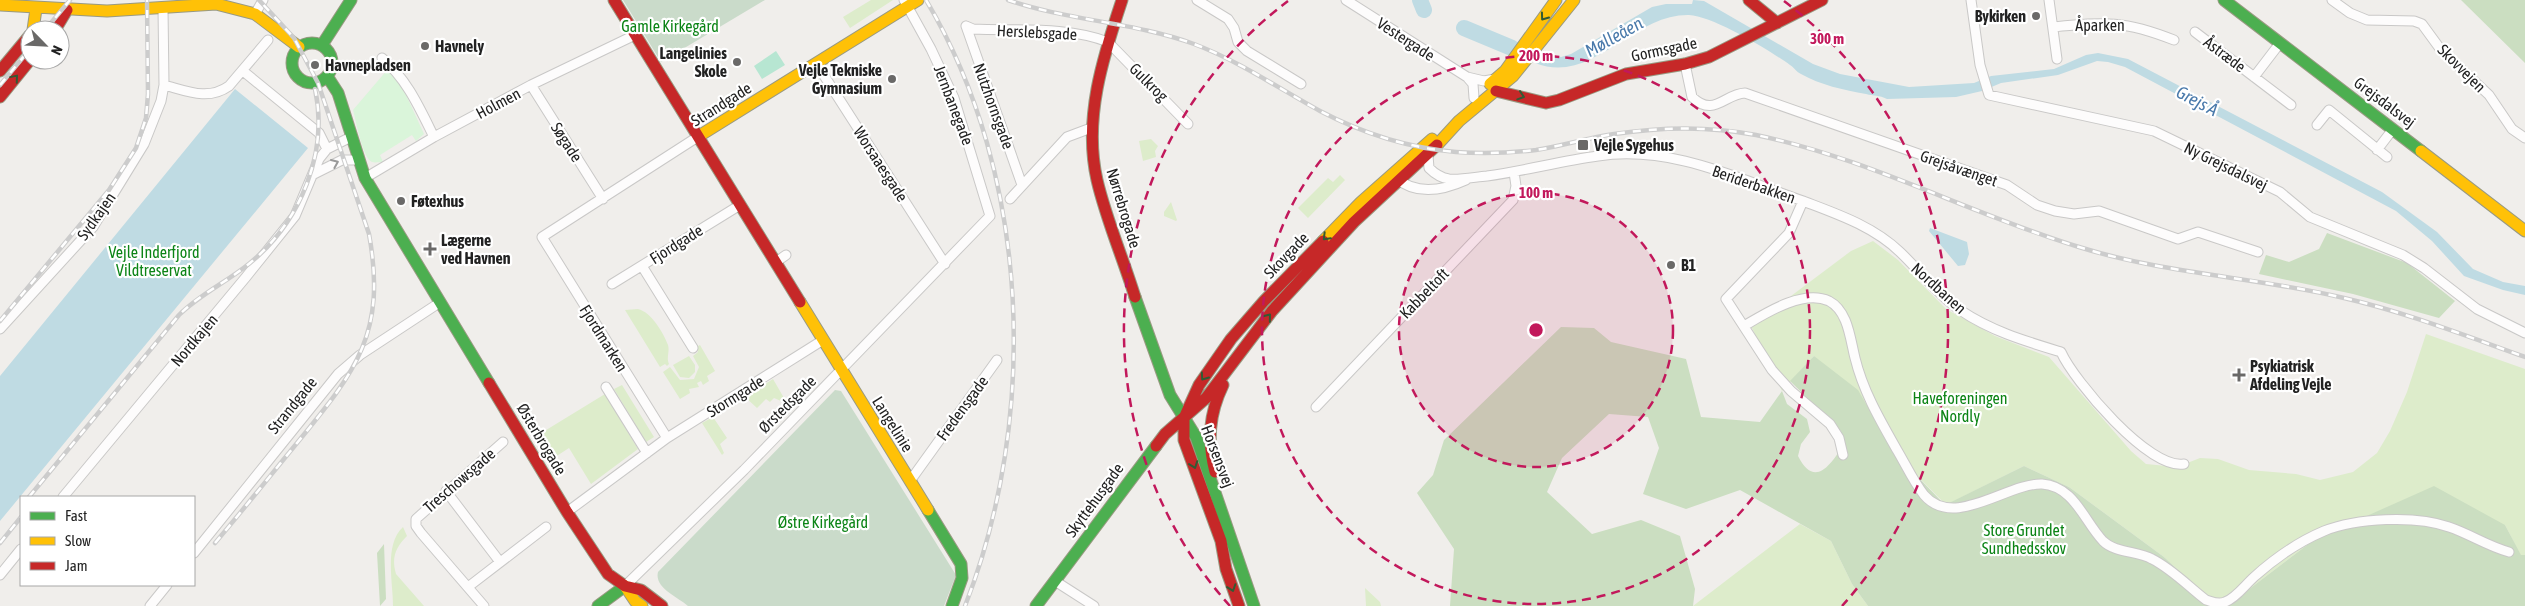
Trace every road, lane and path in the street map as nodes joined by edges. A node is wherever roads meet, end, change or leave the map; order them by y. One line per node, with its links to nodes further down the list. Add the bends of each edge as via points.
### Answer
1 (263, 0): 20 (street)
2 (351, 0): 32 (main road)
3 (614, 0): 27 (main road, Langelinie)
4 (1122, 0): 30 (main road, Nørrebrogade)
5 (1197, 0): 45 (street, via 1228,19 1238,42 1246,50)
6 (1346, 0): 43 (street, Vestergade)
7 (1556, 0): 47 (main road, one-way to 47)
8 (1574, 0): 47 (main road, via 1513,76)
9 (1749, 0): 23 (main road)
10 (1822, 0): 23 (main road, Gormsgade)
11 (1971, 0): 87 (street, Ny Grejsdalsvej, via 1983,78 1987,92 1992,96 2154,131 2280,192 2317,220 2403,254 2477,309)
12 (2050, 0): 25 (street, Åparken)
13 (2224, 0): 31 (main road, Grejsdalsvej)
14 (2332, 0): 59 (street, Skovvejen, via 2366,20 2422,24 2441,50 2489,94 2512,129)
15 (910, 2): 37 (main road, Strandgade); 75 (street, Jernbanegade, via 954,98)
16 (0, 5): 18 (main road)
17 (163, 8): 19 (main road); 20 (main road, via 216,4); 48 (street, Sydkajen)
18 (36, 9): 19 (main road); 21 (main road)
19 (67, 10): 22 (main road)
20 (255, 14): 34 (main road)
21 (34, 20)
22 (61, 20)
23 (1777, 23): 38 (main road, Gormsgade)
24 (966, 26): 30 (street, Herslebsgade, via 1093,36); 70 (street, Nutzhornsgade)
25 (2053, 26): 29 (street, Åparken, via 2113,22 2146,29); 36 (street, Åparken)
26 (2196, 32): 44 (street, Åstræde)
27 (635, 35): 46 (street, Holmen); 56 (main road, Langelinie)
28 (268, 40): 41 (street)
29 (2174, 40)
30 (1108, 42): 52 (street, Gulkrog); 54 (main road, Nørrebrogade, via 1095,86)
31 (2280, 43): 44 (street, Åstræde); 55 (main road, Grejsdalsvej)
32 (322, 45): 34 (main road, via 310,42); 42 (main road, via 332,59)
33 (20, 47): 40 (main road)
34 (299, 47): 42 (main road, via 292,57 292,70 296,76 306,83)
35 (382, 58): 58 (street, via 406,84)
36 (2057, 59)
37 (816, 63): 56 (main road, Strandgade); 81 (street, Worsaaesgade)
38 (1685, 64): 47 (main road, Gormsgade, one-way to 38, via 1546,102 1626,74); 78 (street, Grejsåvænget, via 1692,97 1706,106 1745,93 2008,185 2037,205 2055,211 2074,214 2099,211 2178,239 2198,232)
39 (22, 70): 49 (main road, one-way to 39)
40 (0, 71)
41 (243, 71): 48 (street, via 222,92 207,95); 60 (street, via 319,133)
42 (327, 76): 57 (main road, Østerbrogade, via 338,93)
43 (1467, 77): 47 (street, Vestergade); 50 (street, via 1474,84)
44 (2254, 77): 51 (street, Åstræde)
45 (1301, 84)
46 (531, 85): 58 (street, Holmen); 71 (street, Søgade)
47 (1496, 85): 50 (main road, Skovgade); 62 (main road, Skovgade)
48 (164, 86): 86 (street, Sydkajen, via 144,144 93,227)
49 (0, 97)
50 (1474, 98): 69 (main road, Skovgade)
51 (2291, 105)
52 (1188, 124)
53 (2317, 125): 61 (street, via 2329,110)
54 (1091, 128): 70 (street, via 1067,137); 95 (main road, Nørrebrogade, via 1092,156 1104,203 1148,336 1170,395)
55 (2393, 129): 61 (street); 76 (main road, Grejsdalsvej)
56 (699, 136): 71 (street, Strandgade); 74 (main road, Langelinie)
57 (351, 137): 60 (street); 64 (main road, Østerbrogade)
58 (434, 138): 68 (street, Holmen)
59 (2525, 138)
60 (327, 149): 66 (street, Nordkajen)
61 (2377, 150): 63 (street)
62 (1428, 155): 67 (street, Beriderbakken, via 1429,168 1435,174 1448,179); 69 (main road, Skovgade)
63 (2387, 157)
64 (358, 160): 66 (street, one-way to 64, via 342,160); 68 (main road, Østerbrogade)
65 (1514, 172): 67 (street, Beriderbakken); 73 (street, Beriderbakken, via 1599,156 1641,153 1676,158); 94 (street, Kabbeltoft, via 1513,200)
66 (314, 174): 103 (street, Nordkajen, via 295,216)
67 (1472, 177): 69 (street, Beriderbakken, via 1438,190 1420,189)
68 (365, 178): 84 (main road, Østerbrogade)
69 (1396, 178): 90 (main road, Skovgade, one-way to 69, via 1272,311); 95 (main road, Skovgade, one-way to 95, via 1361,202 1231,339 1197,388)
70 (1022, 185): 72 (street)
71 (603, 199): 77 (street, Strandgade)
72 (1010, 199)
73 (1803, 201): 85 (street, Beriderbakken, via 1789,233 1726,299); 100 (street, Nordbanen, via 1870,229 1898,250 1940,293 1989,327 2061,352 2067,366 2113,421 2163,460)
74 (740, 205): 80 (main road, Langelinie); 82 (street, Fjordgade)
75 (990, 216): 81 (street, Ørstedsgade)
76 (2525, 231)
77 (542, 237): 96 (street, Fjordmarken)
78 (2258, 252)
79 (786, 255): 80 (street)
80 (776, 262): 88 (main road, Langelinie)
81 (945, 264): 92 (street, Ørstedsgade)
82 (642, 266): 83 (street, Fjordgade); 89 (street)
83 (612, 284)
84 (439, 303): 104 (main road, Østerbrogade); 107 (street, Strandgade, via 360,355 338,374)
85 (1744, 326): 99 (street, Beriderbakken, via 1790,392 1830,424 1839,438); 108 (street, via 1791,302 1807,299 1828,301 1840,310 1846,324 1866,395 1915,482 1932,502 1954,508 2026,486 2042,484 2059,489 2071,498 2104,542 2154,560 2206,600 2216,604 2235,596 2275,559 2301,543 2325,531 2366,521 2396,520 2448,527 2487,546)
86 (0, 329)
87 (2525, 334)
88 (823, 340): 92 (main road, Langelinie); 96 (street, Stormgade)
89 (692, 348)
90 (1238, 356): 95 (main road, Skovgade, via 1206,398); 115 (main road, Skovgade, via 1211,411 1210,446)
91 (997, 360): 101 (street, Fredensgade)
92 (842, 371): 101 (main road, Langelinie); 113 (street, Ørstedsgade)
93 (606, 387): 98 (street)
94 (1316, 406)
95 (1184, 418): 111 (main road, Skyttehusgade, via 1165,434); 115 (main road, Horsensvej, via 1196,437); 124 (main road, Horsensvej, one-way to 124, via 1184,440 1221,541)
96 (667, 438): 98 (street, Stormgade)
97 (503, 442): 102 (street, Treschowsgade)
98 (647, 453): 104 (street, Stormgade)
99 (1843, 455)
100 (2184, 464)
101 (910, 481): 121 (main road, Langelinie, via 962,568 962,578)
102 (446, 491): 109 (street); 114 (street, Treschowsgade, via 416,519 416,526)
103 (63, 496)
104 (567, 512): 113 (main road, Østerbrogade, via 608,574)
105 (546, 526): 109 (street)
106 (20, 550): 110 (street)
107 (195, 552)
108 (2509, 552)
109 (500, 562): 114 (street)
110 (0, 575)
111 (1055, 581): 122 (main road, Skyttehusgade); 123 (street)
112 (166, 586): 116 (street)
113 (625, 586): 118 (main road, Ørstedsgade); 119 (main road, Østerbrogade); 120 (main road, Østerbrogade, via 642,590)
114 (468, 587): 117 (street)
115 (1252, 600)
116 (150, 606)
117 (484, 606)
118 (598, 606)
119 (642, 606)
120 (662, 606)
121 (952, 606)
122 (1036, 606)
123 (1094, 606)
124 (1238, 606)

